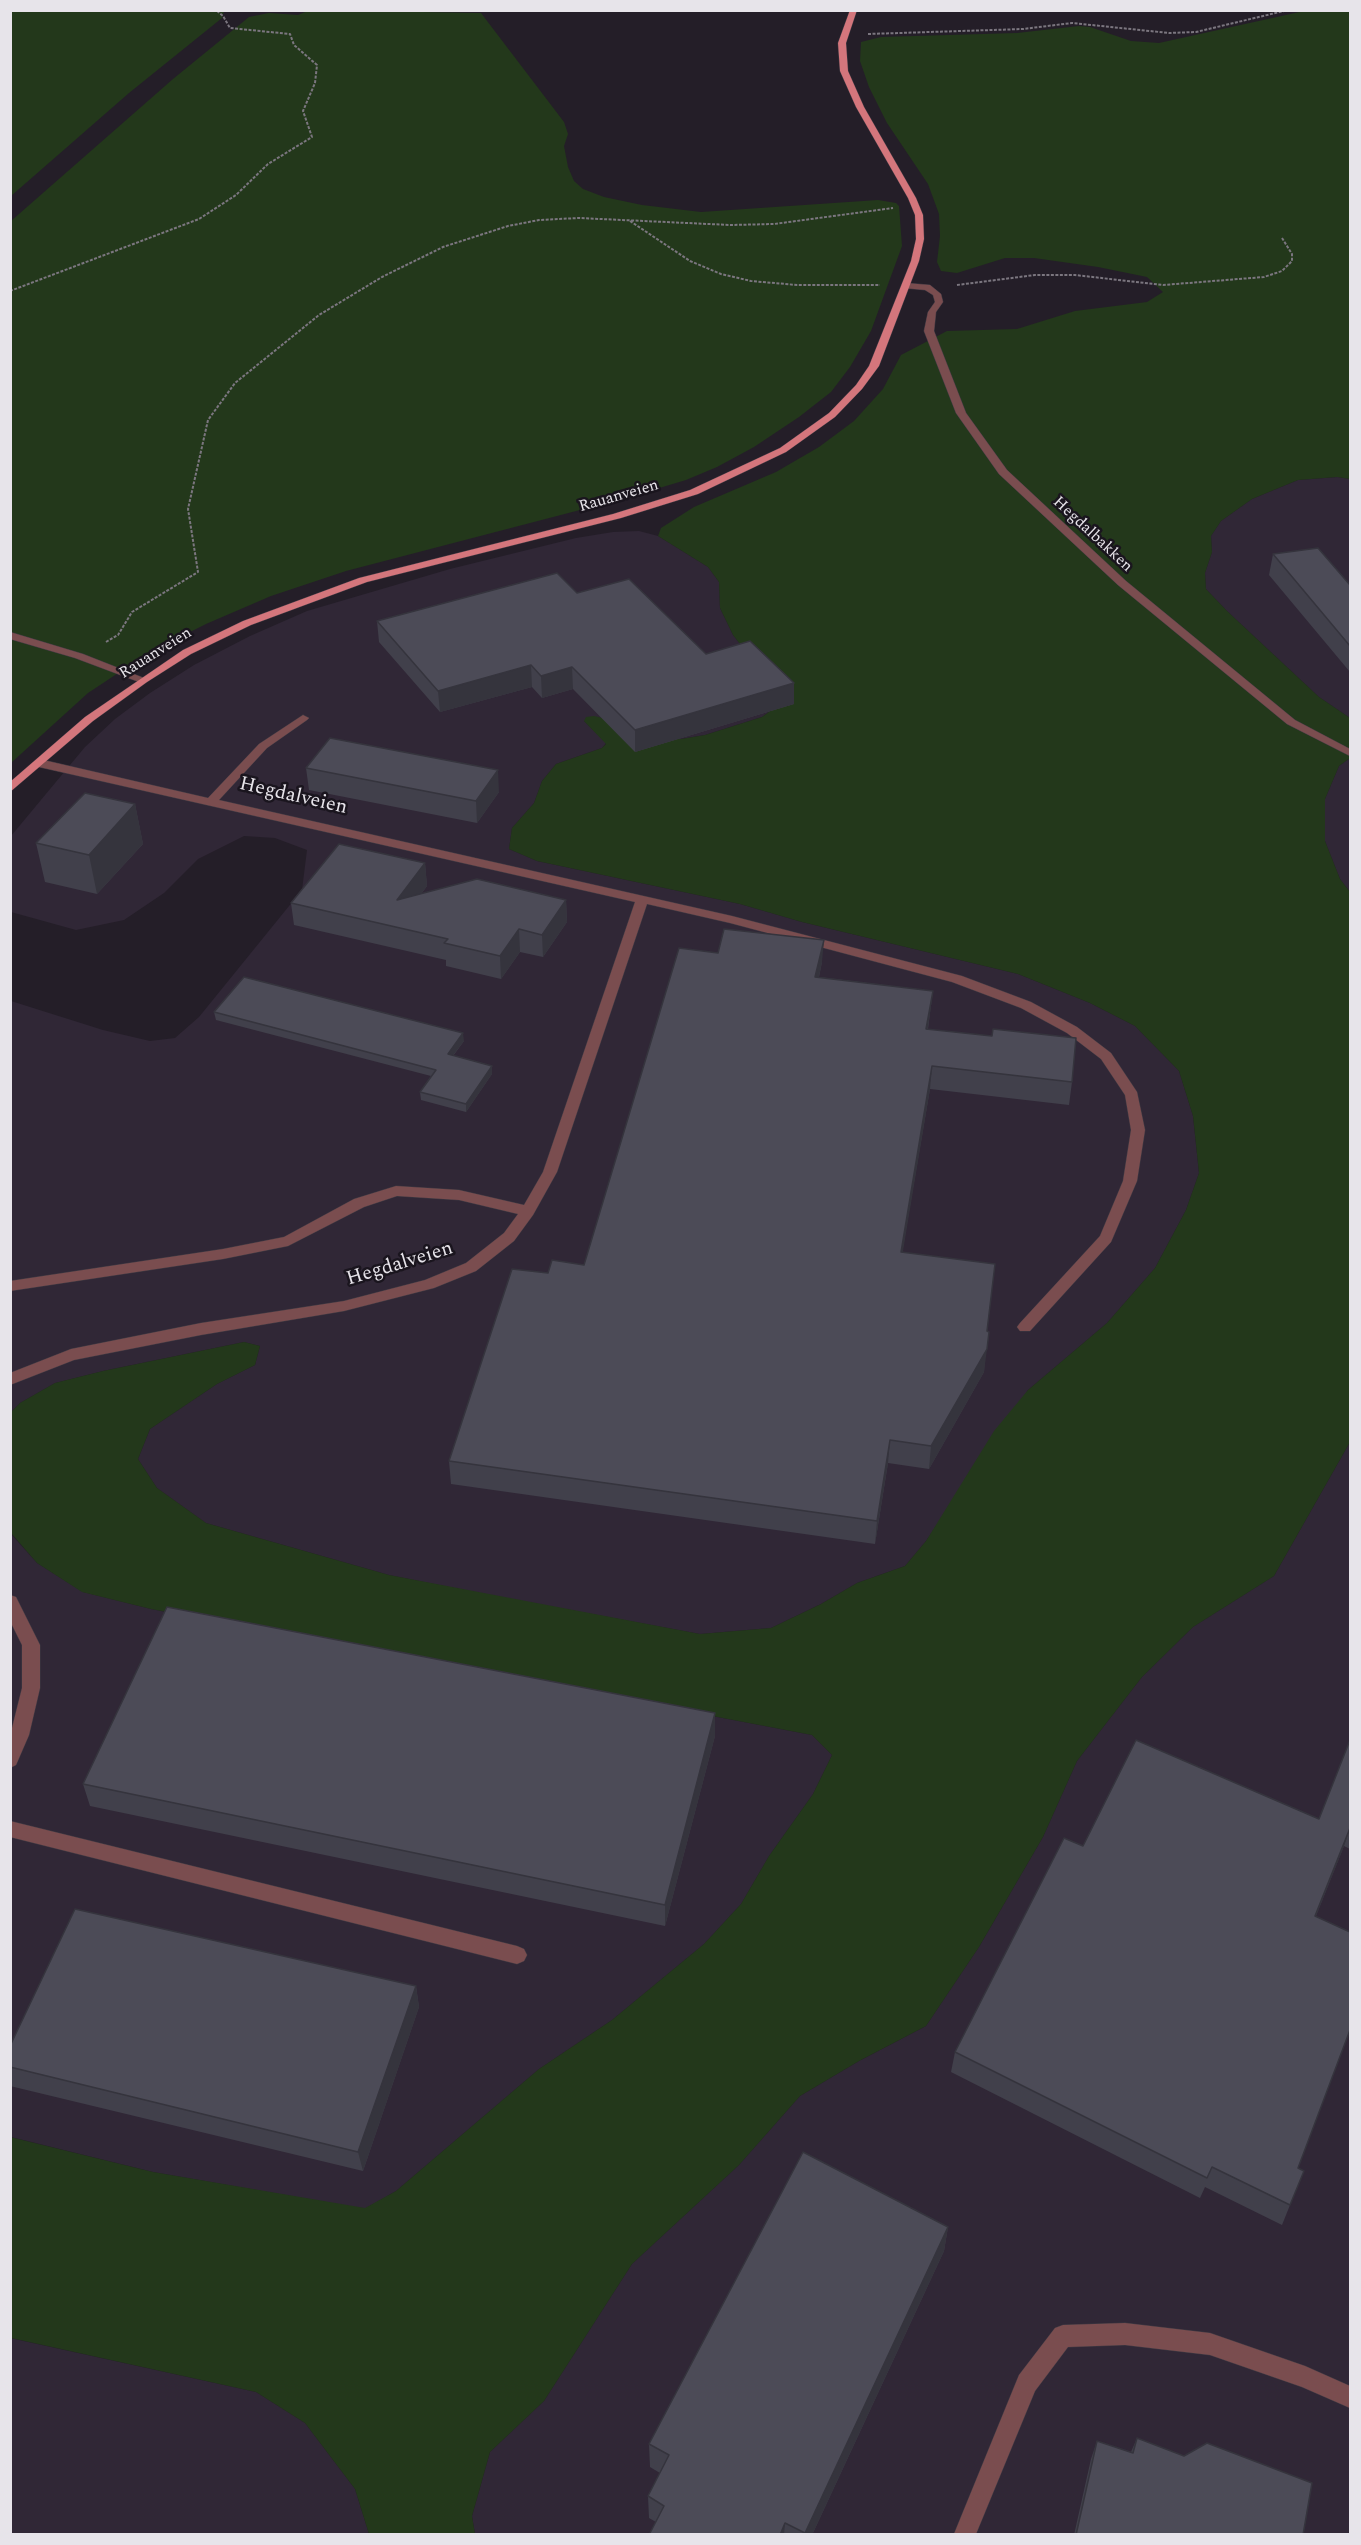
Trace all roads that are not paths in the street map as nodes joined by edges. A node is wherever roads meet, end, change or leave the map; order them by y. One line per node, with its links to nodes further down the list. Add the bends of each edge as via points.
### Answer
1 (854, 10): 2 (main road, Rauanveien, via 841,52 844,71 915,205 920,226)
2 (906, 286): 4 (main road, Rauanveien, via 874,366 853,395 805,436 750,468 646,507 321,594 225,633); 6 (street, Hegdalbakken, via 927,287 937,294 939,302 932,312 929,331 961,413 1003,472 1122,583 1291,722)
3 (10, 635): 4 (street)
4 (142, 680): 7 (main road, Rauanveien)
5 (303, 718): 9 (street, via 263,746)
6 (1350, 753)
7 (39, 763): 8 (main road, Rauanveien); 9 (street, Hegdalveien)
8 (10, 789)
9 (210, 802): 10 (street, Hegdalveien)
10 (642, 899): 11 (street, Hegdalveien, via 550,1172); 13 (street, Hegdalveien, via 957,979 1026,1005 1072,1030 1106,1056 1132,1095 1138,1130 1130,1181 1106,1238)
11 (528, 1211): 12 (street, via 459,1195 396,1191 359,1203 288,1241); 14 (street, Hegdalveien, via 508,1238 471,1267 429,1284 344,1306 71,1355)
12 (10, 1286)
13 (1025, 1327)
14 (10, 1379)
15 (10, 1602): 16 (street, via 31,1645 31,1688)
16 (10, 1760)
17 (10, 1829): 18 (street)
18 (517, 1955)
19 (1350, 2397): 20 (street, via 1210,2344 1125,2334 1063,2336 1027,2383)
20 (965, 2535)

